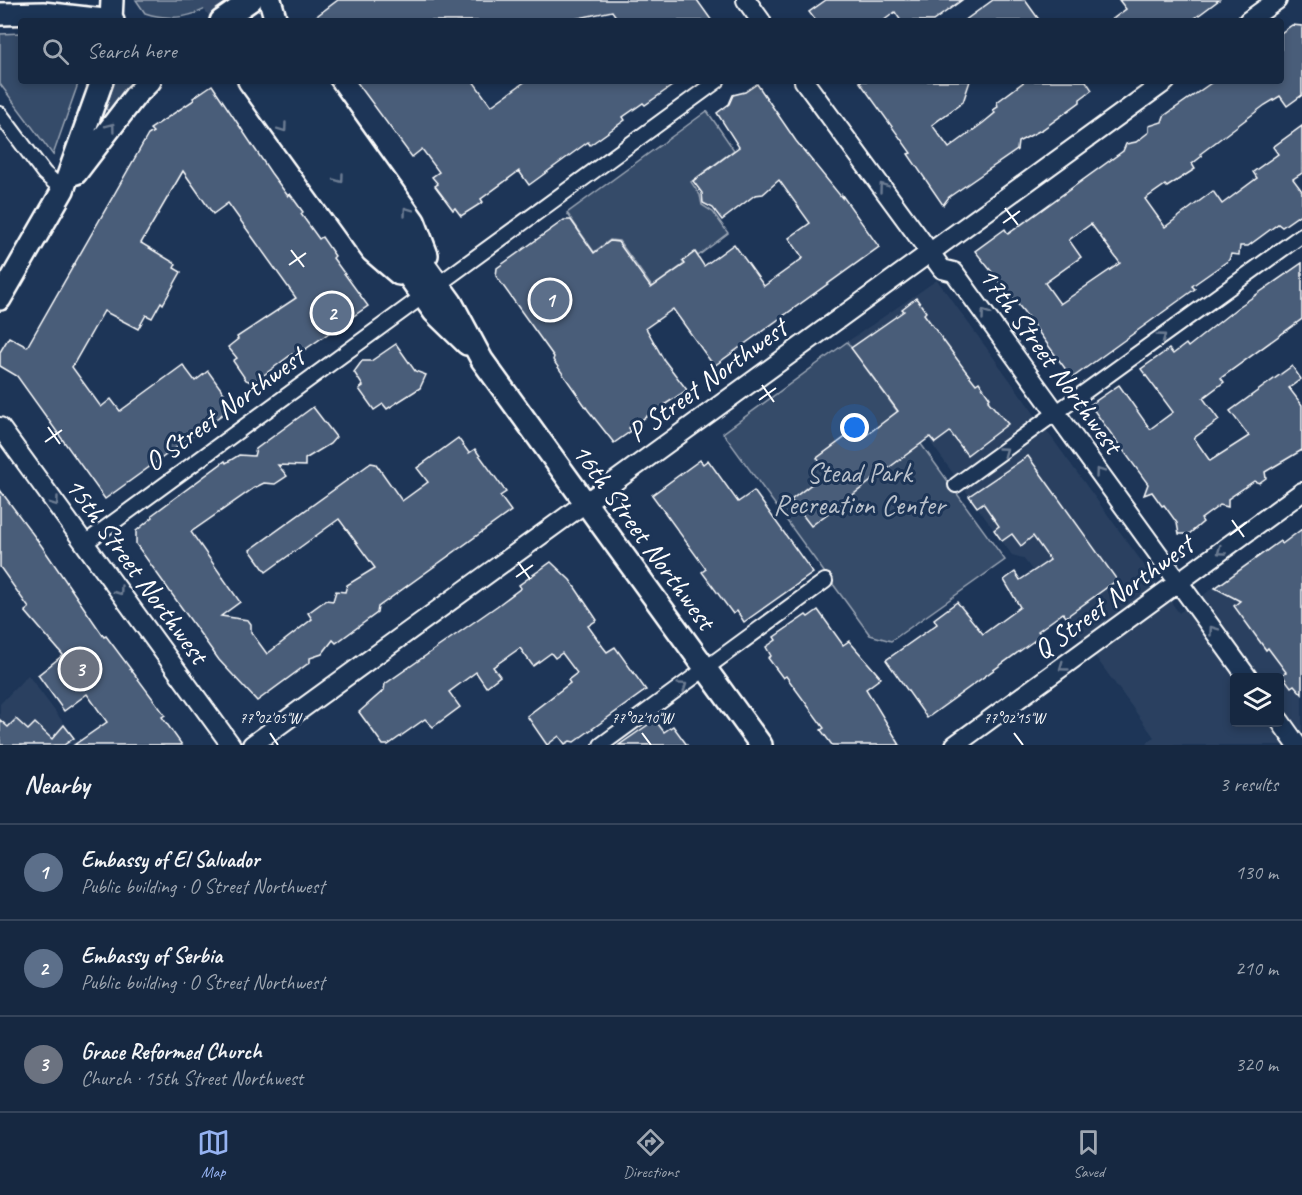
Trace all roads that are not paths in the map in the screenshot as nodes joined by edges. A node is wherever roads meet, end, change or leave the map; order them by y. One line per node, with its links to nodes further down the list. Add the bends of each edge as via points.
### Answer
1 (251, 0): 7 (main road)
2 (270, 0): 8 (main road)
3 (746, 0): 9 (main road)
4 (1277, 0): 10 (main road)
5 (0, 14): 6 (main road)
6 (112, 14)
7 (225, 18)
8 (275, 18)
9 (759, 18)
10 (1252, 18)
11 (101, 84): 21 (main road)
12 (147, 84): 21 (main road, one-way to 12)
13 (251, 84): 24 (main road, 16th Street Northwest, one-way to 24, via 372,252)
14 (271, 84): 24 (main road, 16th Street Northwest, one-way to 24)
15 (294, 84): 24 (main road, 16th Street Northwest)
16 (316, 84): 24 (main road, 16th Street Northwest, one-way to 16, via 414,221)
17 (713, 84): 24 (street, O Street Northwest)
18 (806, 84): 23 (main road, 17th Street Northwest, one-way to 18)
19 (1162, 84): 23 (main road, P Street Northwest)
20 (0, 114): 21 (street, via 44,173)
21 (63, 190): 25 (main road)
22 (1302, 236): 26 (street, one-way to 22)
23 (930, 252): 26 (main road, 17th Street Northwest, one-way to 23, via 954,272 942,269); 30 (main road, P Street Northwest)
24 (431, 290): 30 (main road, 16th Street Northwest); 31 (street, O Street Northwest)
25 (0, 299)
26 (1056, 413): 28 (street, one-way to 26); 33 (main road, 17th Street Northwest, one-way to 26)
27 (0, 427): 31 (main road, 15th Street Northwest, one-way to 31)
28 (956, 485)
29 (1302, 492): 33 (main road, Q Street Northwest, one-way to 33)
30 (585, 503): 34 (main road, 16th Street Northwest); 38 (main road, P Street Northwest)
31 (85, 543): 37 (main road, 15th Street Northwest, one-way to 37)
32 (825, 581): 34 (street)
33 (1179, 582): 35 (main road, 17th Street Northwest, one-way to 33); 41 (main road, Q Street Northwest, one-way to 41)
34 (706, 669): 39 (street, one-way to 34); 40 (main road, 16th Street Northwest)
35 (1244, 673)
36 (1284, 727): 42 (main road)
37 (231, 745)
38 (252, 745)
39 (601, 745)
40 (761, 745)
41 (955, 745)
42 (1297, 745)

